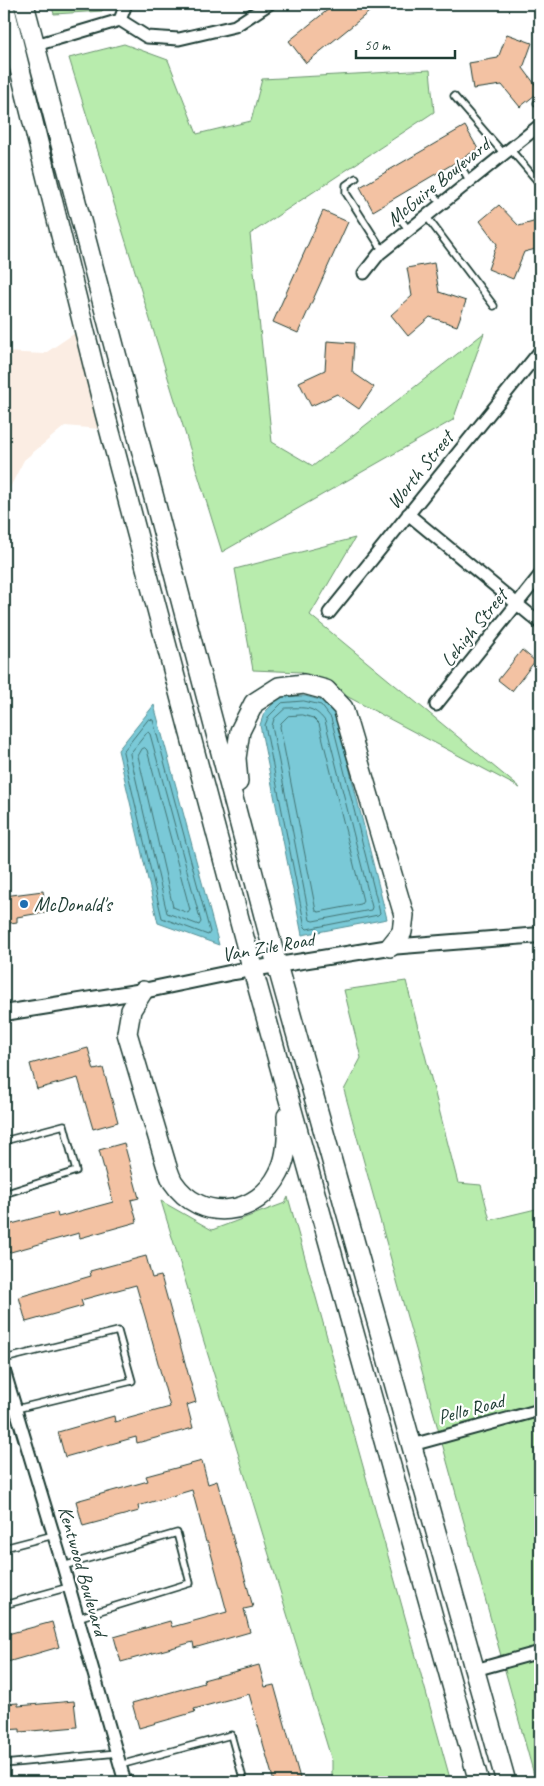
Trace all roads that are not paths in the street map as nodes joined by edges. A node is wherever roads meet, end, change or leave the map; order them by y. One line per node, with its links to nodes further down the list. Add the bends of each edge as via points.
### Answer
1 (24, 4): 7 (highway)
2 (126, 4): 6 (street)
3 (269, 4): 5 (street)
4 (4, 5): 34 (highway, via 105,413)
5 (255, 8): 6 (street, via 234,26 179,39 147,37)
6 (120, 20): 7 (street)
7 (36, 45): 30 (highway)
8 (454, 96): 10 (lane)
9 (540, 125): 10 (street, McGuire Boulevard)
10 (507, 152): 13 (street, McGuire Boulevard); 14 (lane)
11 (462, 168): 13 (lane)
12 (356, 178): 20 (lane, via 346,185 346,193)
13 (470, 182): 16 (street, McGuire Boulevard)
14 (540, 184)
15 (432, 193): 16 (lane)
16 (442, 204): 18 (street, McGuire Boulevard)
17 (396, 214): 19 (lane)
18 (426, 216): 19 (street, McGuire Boulevard); 22 (lane)
19 (409, 230): 20 (street, McGuire Boulevard)
20 (384, 250): 21 (street, McGuire Boulevard)
21 (364, 273)
22 (494, 306)
23 (540, 351): 24 (street, Worth Street)
24 (408, 514): 26 (street); 27 (street, Worth Street)
25 (540, 575): 26 (street, Lehigh Street)
26 (517, 604): 28 (street); 29 (street, Lehigh Street)
27 (329, 613)
28 (540, 624)
29 (436, 705)
30 (241, 826): 32 (highway, via 236,758 240,731 254,703 279,687 304,684 326,690 343,708 404,916 402,932); 33 (highway)
31 (540, 935): 32 (street, Van Zile Road)
32 (390, 947): 33 (street, Van Zile Road)
33 (277, 965): 34 (street, Van Zile Road); 44 (highway)
34 (253, 969): 35 (street, Van Zile Road); 37 (highway)
35 (142, 991): 36 (street, Van Zile Road); 37 (highway, via 131,1010 127,1033 166,1164 173,1181 186,1196 200,1205 218,1210 236,1209 250,1205 268,1188 280,1172 288,1136)
36 (4, 1013)
37 (286, 1090): 58 (highway)
38 (4, 1141): 39 (lane, via 64,1125 76,1171)
39 (4, 1194)
40 (4, 1359): 42 (lane, via 118,1331 132,1381)
41 (4, 1370): 42 (street, Kentwood Boulevard)
42 (16, 1409): 45 (street, Kentwood Boulevard)
43 (540, 1410): 44 (street, Pello Road)
44 (412, 1445): 52 (highway)
45 (54, 1535): 46 (lane); 47 (street, Kentwood Boulevard)
46 (4, 1548)
47 (63, 1566): 48 (street, Kentwood Boulevard); 50 (lane, via 177,1533 190,1583)
48 (68, 1587): 49 (lane); 50 (street, Kentwood Boulevard)
49 (4, 1605)
50 (77, 1618): 53 (street, Kentwood Boulevard)
51 (540, 1652): 52 (street)
52 (475, 1670): 59 (highway)
53 (116, 1753): 54 (lane); 55 (street, Kentwood Boulevard)
54 (4, 1764)
55 (120, 1766): 56 (street, Kentwood Boulevard); 57 (lane, via 230,1734)
56 (125, 1782)
57 (244, 1782)
58 (479, 1782)
59 (506, 1782)

